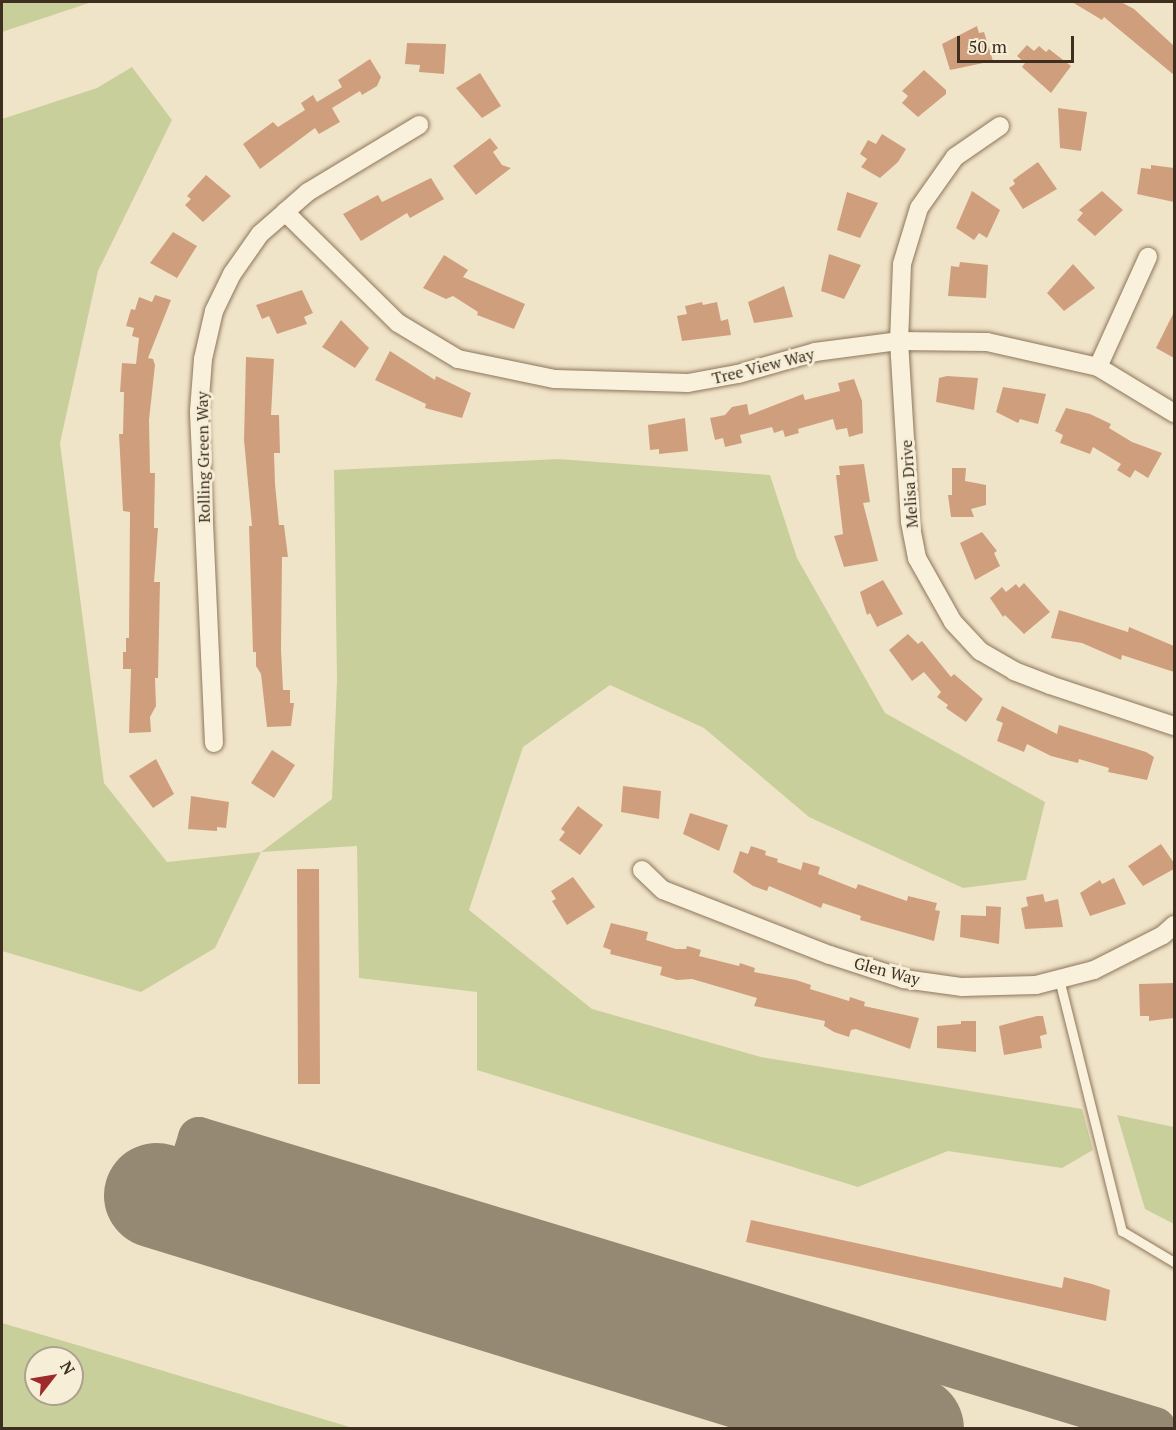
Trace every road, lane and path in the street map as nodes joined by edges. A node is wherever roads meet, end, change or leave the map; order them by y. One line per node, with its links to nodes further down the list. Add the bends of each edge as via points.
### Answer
1 (418, 125): 3 (street, Rolling Green Way, via 308,192)
2 (1000, 126): 5 (street, Melisa Drive, via 955,158 919,208 902,264)
3 (285, 212): 5 (street, Tree View Way, via 398,323 458,359 555,379 688,382 738,374 815,352); 9 (street, Rolling Green Way, via 260,234 232,274 214,310 203,359 199,411)
4 (1148, 257): 6 (street)
5 (899, 341): 6 (street, Tree View Way, via 987,342); 8 (street, Melisa Drive, via 910,522 917,558 953,622 980,651 1014,671)
6 (1098, 368): 7 (street, Tree View Way)
7 (1174, 413)
8 (1174, 726)
9 (214, 742)
10 (642, 870): 12 (street, Glen Way, via 663,890 694,904 904,979 962,987 1036,985)
11 (1174, 925): 12 (street, Glen Way, via 1162,936 1094,970)
12 (1059, 979): 13 (lane, via 1122,1231)
13 (1174, 1262)

